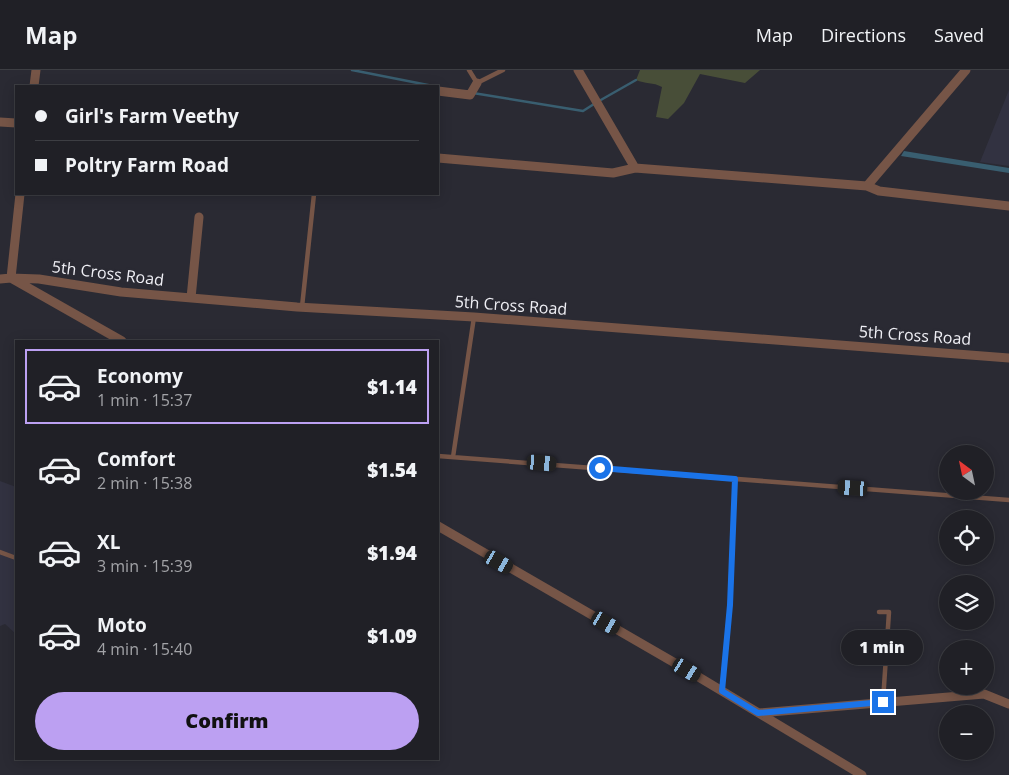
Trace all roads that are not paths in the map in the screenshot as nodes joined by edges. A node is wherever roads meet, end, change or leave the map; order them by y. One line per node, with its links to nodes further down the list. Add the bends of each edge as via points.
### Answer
1 (36, 70): 7 (street)
2 (469, 70): 6 (lane)
3 (503, 70): 6 (lane)
4 (578, 70): 12 (street)
5 (966, 70): 13 (street)
6 (477, 83): 8 (street, via 470,95)
7 (34, 85)
8 (439, 91)
9 (0, 122): 10 (street)
10 (15, 123)
11 (439, 158): 12 (street, via 613,173)
12 (635, 168): 13 (street)
13 (867, 186): 16 (street, via 879,191)
14 (20, 195): 18 (street)
15 (314, 195): 21 (lane)
16 (1009, 206)
17 (199, 217): 20 (street)
18 (11, 278): 19 (street, 5th Cross Road); 20 (street, 5th Cross Road); 23 (street)
19 (0, 279)
20 (191, 298): 21 (street, 5th Cross Road)
21 (302, 307): 22 (street, 5th Cross Road)
22 (474, 317): 24 (street, 5th Cross Road); 26 (lane)
23 (120, 340)
24 (1009, 358)
25 (439, 456): 26 (lane)
26 (453, 457): 27 (lane)
27 (735, 479): 28 (lane); 33 (lane, via 730,605)
28 (1009, 500)
29 (439, 527): 33 (street)
30 (0, 552): 31 (lane)
31 (15, 558)
32 (879, 612): 34 (lane, via 889,612)
33 (722, 691): 36 (street)
34 (883, 702): 35 (street, via 984,694); 36 (street)
35 (1009, 704)
36 (758, 713): 37 (street)
37 (862, 775)

